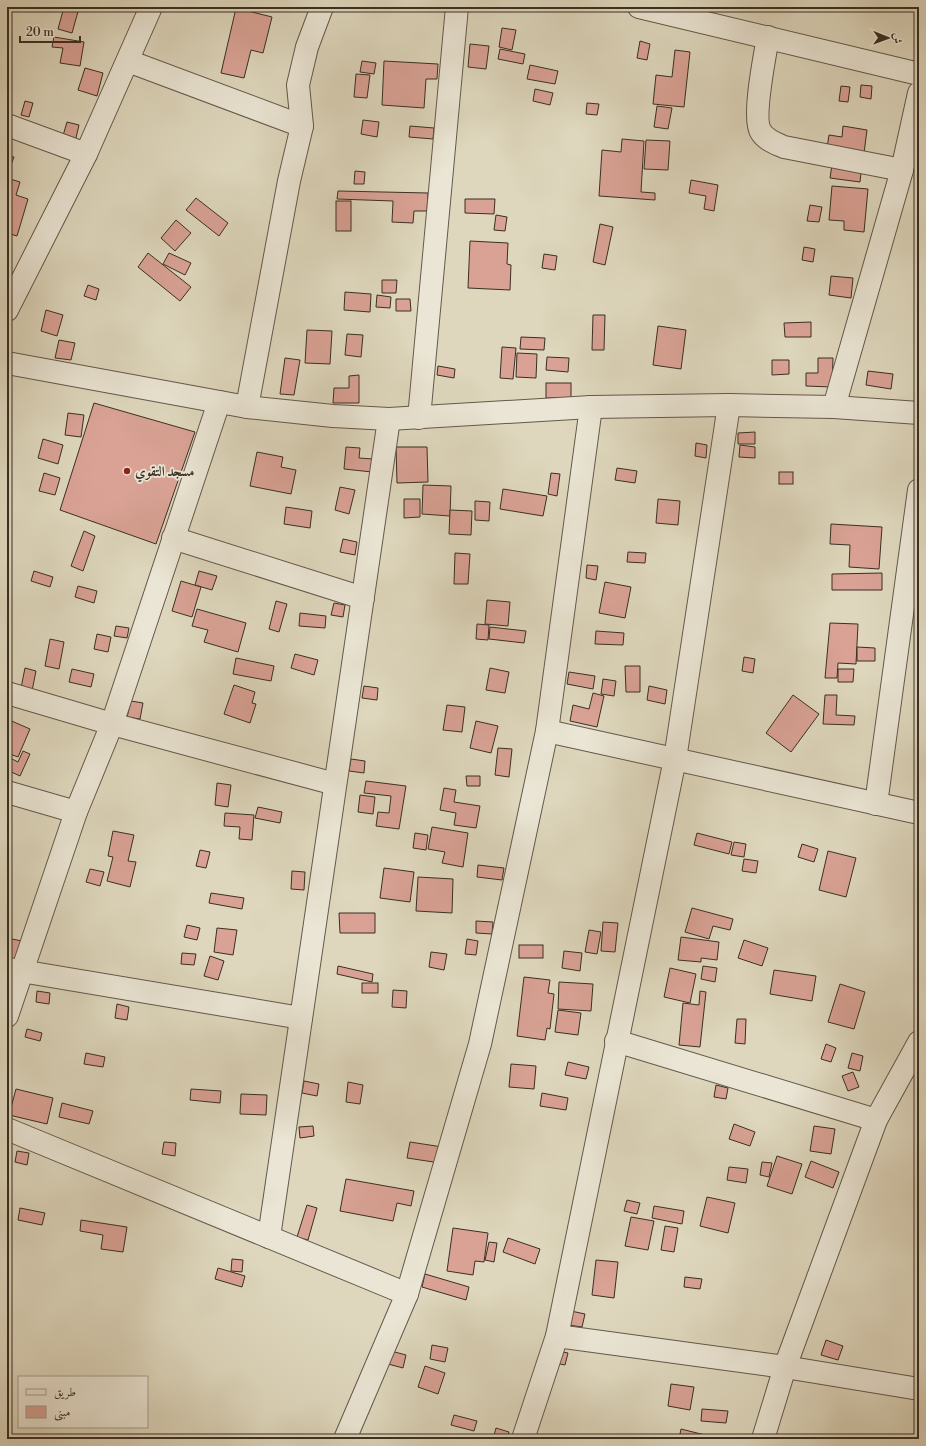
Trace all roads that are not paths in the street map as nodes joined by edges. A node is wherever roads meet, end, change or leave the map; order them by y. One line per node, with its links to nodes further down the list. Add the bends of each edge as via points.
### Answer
1 (151, 7): 7 (street)
2 (322, 7): 11 (street, via 307,46 298,85)
3 (457, 7): 22 (street)
4 (639, 7): 5 (street)
5 (674, 11): 6 (street)
6 (768, 37): 8 (street); 13 (street, via 758,109 760,131 769,141 784,147)
7 (128, 61): 11 (street); 12 (street)
8 (919, 74)
9 (919, 92): 13 (street)
10 (7, 125): 12 (street)
11 (302, 126): 18 (street, via 289,181)
12 (86, 154): 14 (street)
13 (902, 170): 20 (street)
14 (7, 310)
15 (7, 363): 16 (street)
16 (219, 402): 18 (street); 25 (street)
17 (729, 405): 19 (street); 20 (street); 30 (street)
18 (247, 407): 23 (street)
19 (591, 407): 22 (street); 29 (street)
20 (834, 407): 21 (street)
21 (919, 413)
22 (419, 418): 23 (street)
23 (389, 419): 26 (street)
24 (919, 490): 33 (street)
25 (173, 538): 26 (street); 28 (street)
26 (363, 598): 31 (street)
27 (7, 693): 28 (street)
28 (112, 724): 31 (street); 34 (street)
29 (547, 731): 30 (street); 44 (street, via 480,1044)
30 (675, 759): 33 (street); 39 (street)
31 (335, 784): 38 (street)
32 (7, 792): 34 (street)
33 (876, 804): 35 (street)
34 (76, 812): 36 (street)
35 (919, 813)
36 (14, 970): 37 (street); 38 (street)
37 (7, 1016)
38 (301, 1018): 43 (street)
39 (616, 1041): 41 (street); 45 (street)
40 (919, 1042): 41 (street)
41 (876, 1120): 46 (street)
42 (7, 1129): 43 (street)
43 (270, 1237): 44 (street)
44 (407, 1294): 48 (street)
45 (557, 1336): 46 (street); 49 (street)
46 (784, 1367): 47 (street); 50 (street)
47 (919, 1389)
48 (345, 1439)
49 (523, 1439)
50 (763, 1439)

